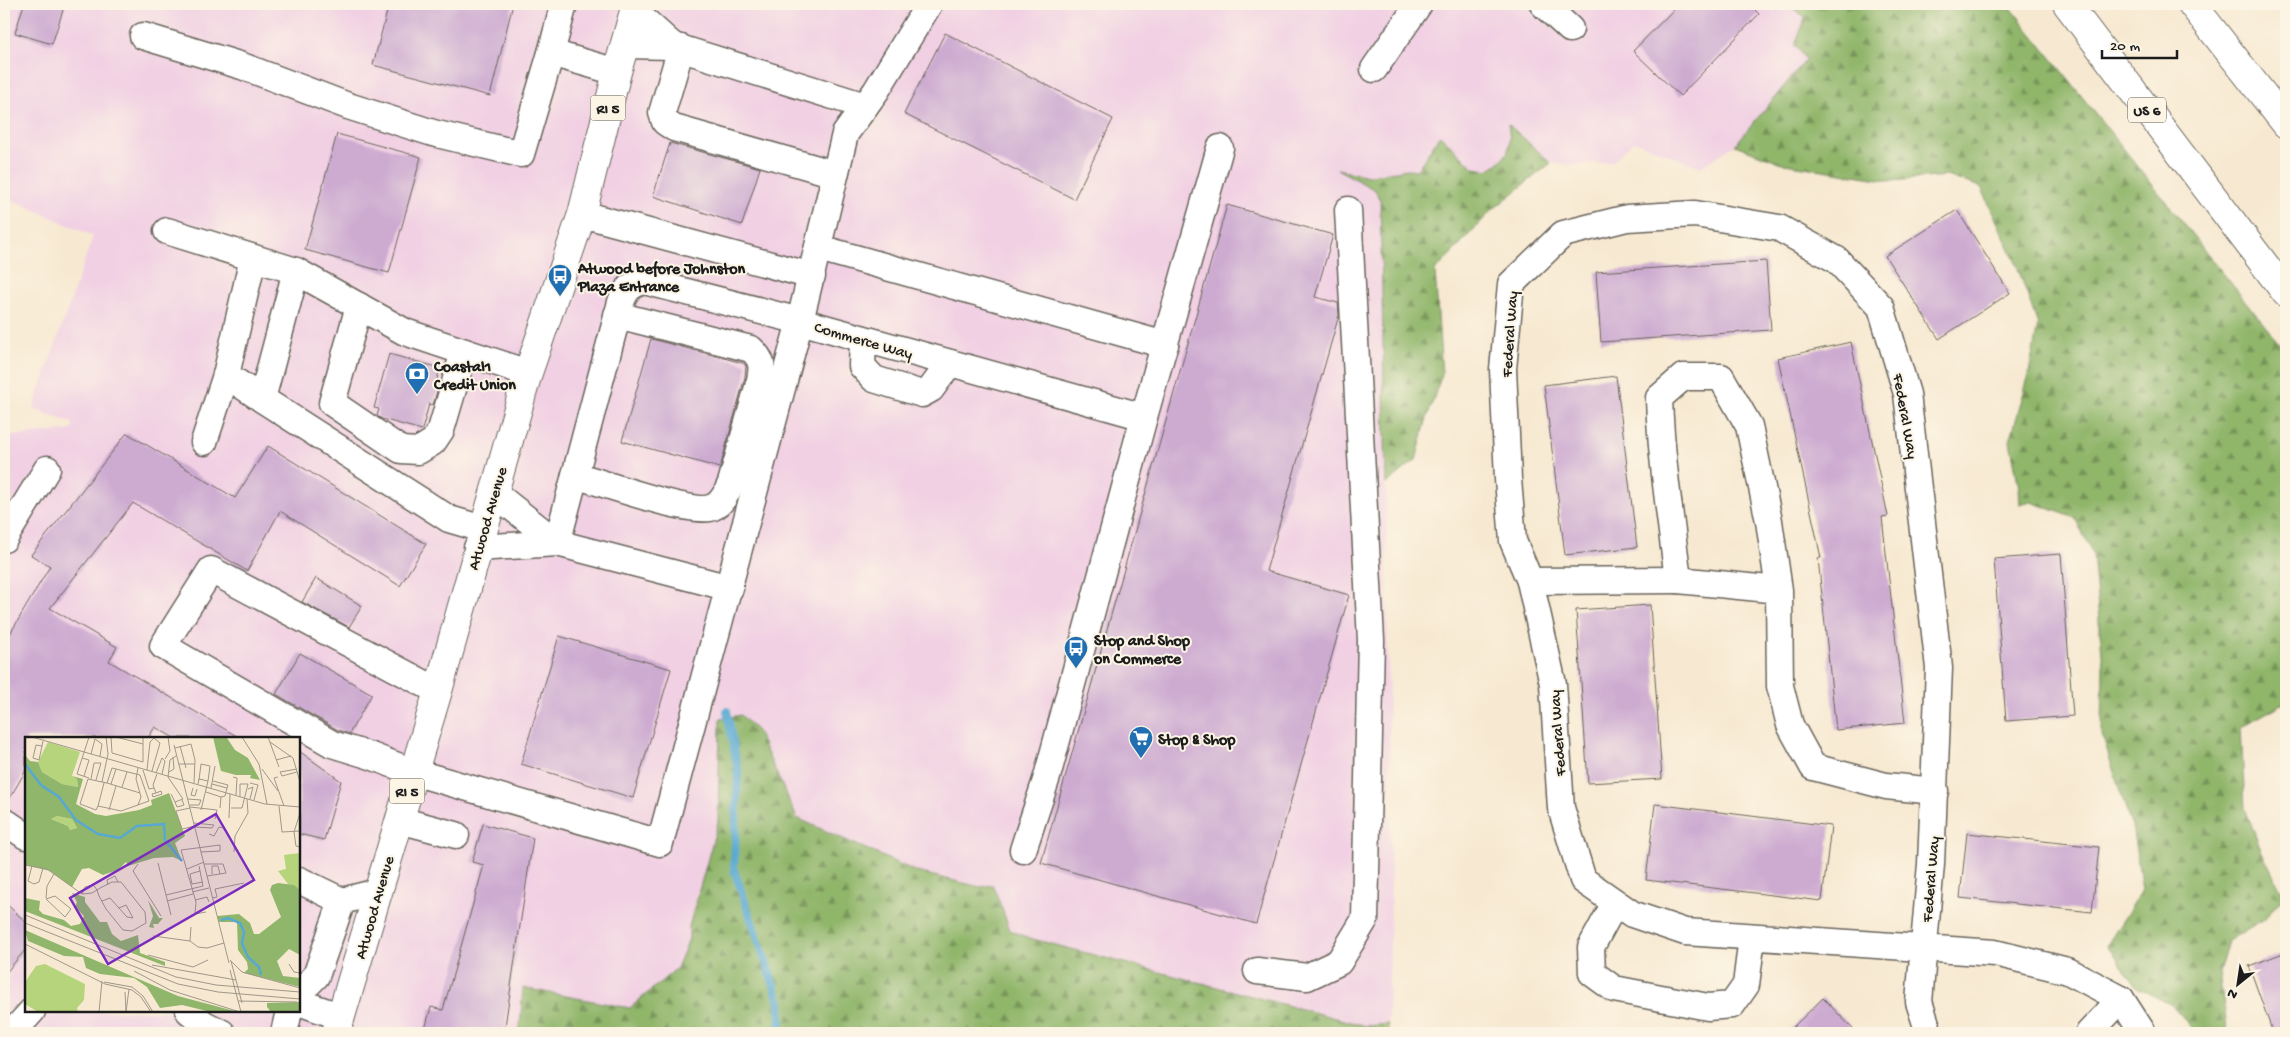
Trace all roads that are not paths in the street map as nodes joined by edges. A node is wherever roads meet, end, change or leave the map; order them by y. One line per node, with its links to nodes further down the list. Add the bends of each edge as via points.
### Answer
1 (564, 4): 15 (lane)
2 (929, 4): 18 (lane, Commerce Way)
3 (1419, 4): 16 (lane)
4 (1543, 4): 10 (lane)
5 (2047, 4): 24 (main road)
6 (2067, 4): 24 (main road, US 6)
7 (2192, 4): 12 (main road)
8 (2198, 4): 12 (main road)
9 (635, 7): 13 (main road, Atwood Avenue / RI 5); 14 (lane)
10 (1570, 29)
11 (143, 36): 15 (lane, via 242,66 348,106 433,133 521,154)
12 (2220, 39): 19 (main road)
13 (625, 45): 14 (lane); 17 (main road, Atwood Avenue / RI 5)
14 (677, 47): 18 (lane); 21 (lane, via 662,113 665,122 674,128)
15 (550, 53): 17 (lane)
16 (1374, 69)
17 (616, 72): 23 (main road, Atwood Avenue / RI 5)
18 (865, 106): 21 (lane, Commerce Way, via 845,134)
19 (2286, 124)
20 (1220, 148): 35 (lane)
21 (835, 174): 26 (lane, Commerce Way)
22 (1348, 210): 65 (lane, via 1371,640 1365,919 1338,962 1307,977)
23 (582, 214): 29 (lane); 38 (main road, Atwood Avenue / RI 5)
24 (2227, 216): 30 (main road, US 6)
25 (167, 231): 27 (lane)
26 (819, 248): 29 (lane, Commerce Way); 35 (lane)
27 (253, 258): 28 (lane); 39 (lane)
28 (296, 271): 31 (lane); 40 (lane)
29 (812, 276): 33 (lane, Commerce Way)
30 (2286, 293)
31 (359, 306): 36 (lane, via 405,332); 36 (lane, via 332,403 401,450 418,451 433,442 441,430)
32 (617, 315): 33 (lane, via 625,291 632,284 644,281); 44 (lane); 44 (lane, via 751,349 760,357 760,380 725,496 714,507 702,510 683,507)
33 (800, 321): 34 (lane, Commerce Way); 51 (lane)
34 (863, 339): 37 (lane, Commerce Way); 37 (lane, via 862,366 874,379 922,394 932,389)
35 (1164, 345): 41 (lane)
36 (464, 352): 38 (lane)
37 (950, 363): 41 (lane, Commerce Way)
38 (528, 373): 45 (main road, Atwood Avenue / RI 5)
39 (226, 375): 40 (lane); 42 (lane)
40 (262, 400): 46 (lane)
41 (1144, 416): 58 (lane, via 1047,777)
42 (204, 442)
43 (47, 469): 47 (lane)
44 (575, 475): 48 (lane)
45 (494, 493): 46 (main road, Atwood Avenue / RI 5); 48 (lane)
46 (480, 538): 48 (lane); 53 (main road, Atwood Avenue / RI 5)
47 (4, 539)
48 (558, 543): 51 (lane)
49 (1678, 580): 50 (lane); 52 (lane); 52 (lane, via 1660,444 1659,398 1682,377 1720,377 1748,426 1769,521)
50 (1530, 581): 55 (lane, Federal Way, via 1513,541 1508,479 1504,370 1511,284 1563,234 1627,218 1695,214 1779,228 1837,260 1881,307 1907,394 1939,668); 62 (lane, Federal Way, via 1553,684 1561,808 1583,880)
51 (730, 588): 54 (lane, via 660,843)
52 (1779, 590): 55 (lane, via 1780,686 1790,725 1813,767 1886,786)
53 (438, 690): 54 (main road, Atwood Avenue / RI 5); 54 (lane, via 212,570 163,646 332,744)
54 (413, 772): 56 (main road, Atwood Avenue / RI 5)
55 (1936, 791): 64 (lane, Federal Way)
56 (399, 820): 57 (lane); 60 (main road, Atwood Avenue / RI 5)
57 (456, 836)
58 (1023, 850)
59 (300, 880): 61 (lane)
60 (377, 892): 61 (lane); 71 (main road, Atwood Avenue / RI 5)
61 (342, 901): 66 (lane, via 316,976)
62 (1615, 902): 63 (lane, Federal Way, via 1632,914 1685,932); 63 (lane, via 1591,947 1592,973 1614,989 1708,1007 1732,1005 1746,985)
63 (1752, 937): 64 (lane, Federal Way)
64 (1923, 949): 67 (lane, Federal Way, via 1995,953 2059,969); 74 (lane, via 1919,1002)
65 (1257, 971)
66 (300, 992)
67 (2121, 999): 75 (lane); 76 (lane)
68 (300, 1003): 71 (lane)
69 (31, 1012): 72 (lane)
70 (289, 1012): 73 (lane)
71 (339, 1025)
72 (12, 1033)
73 (284, 1033)
74 (1930, 1033)
75 (2089, 1033)
76 (2143, 1033)

